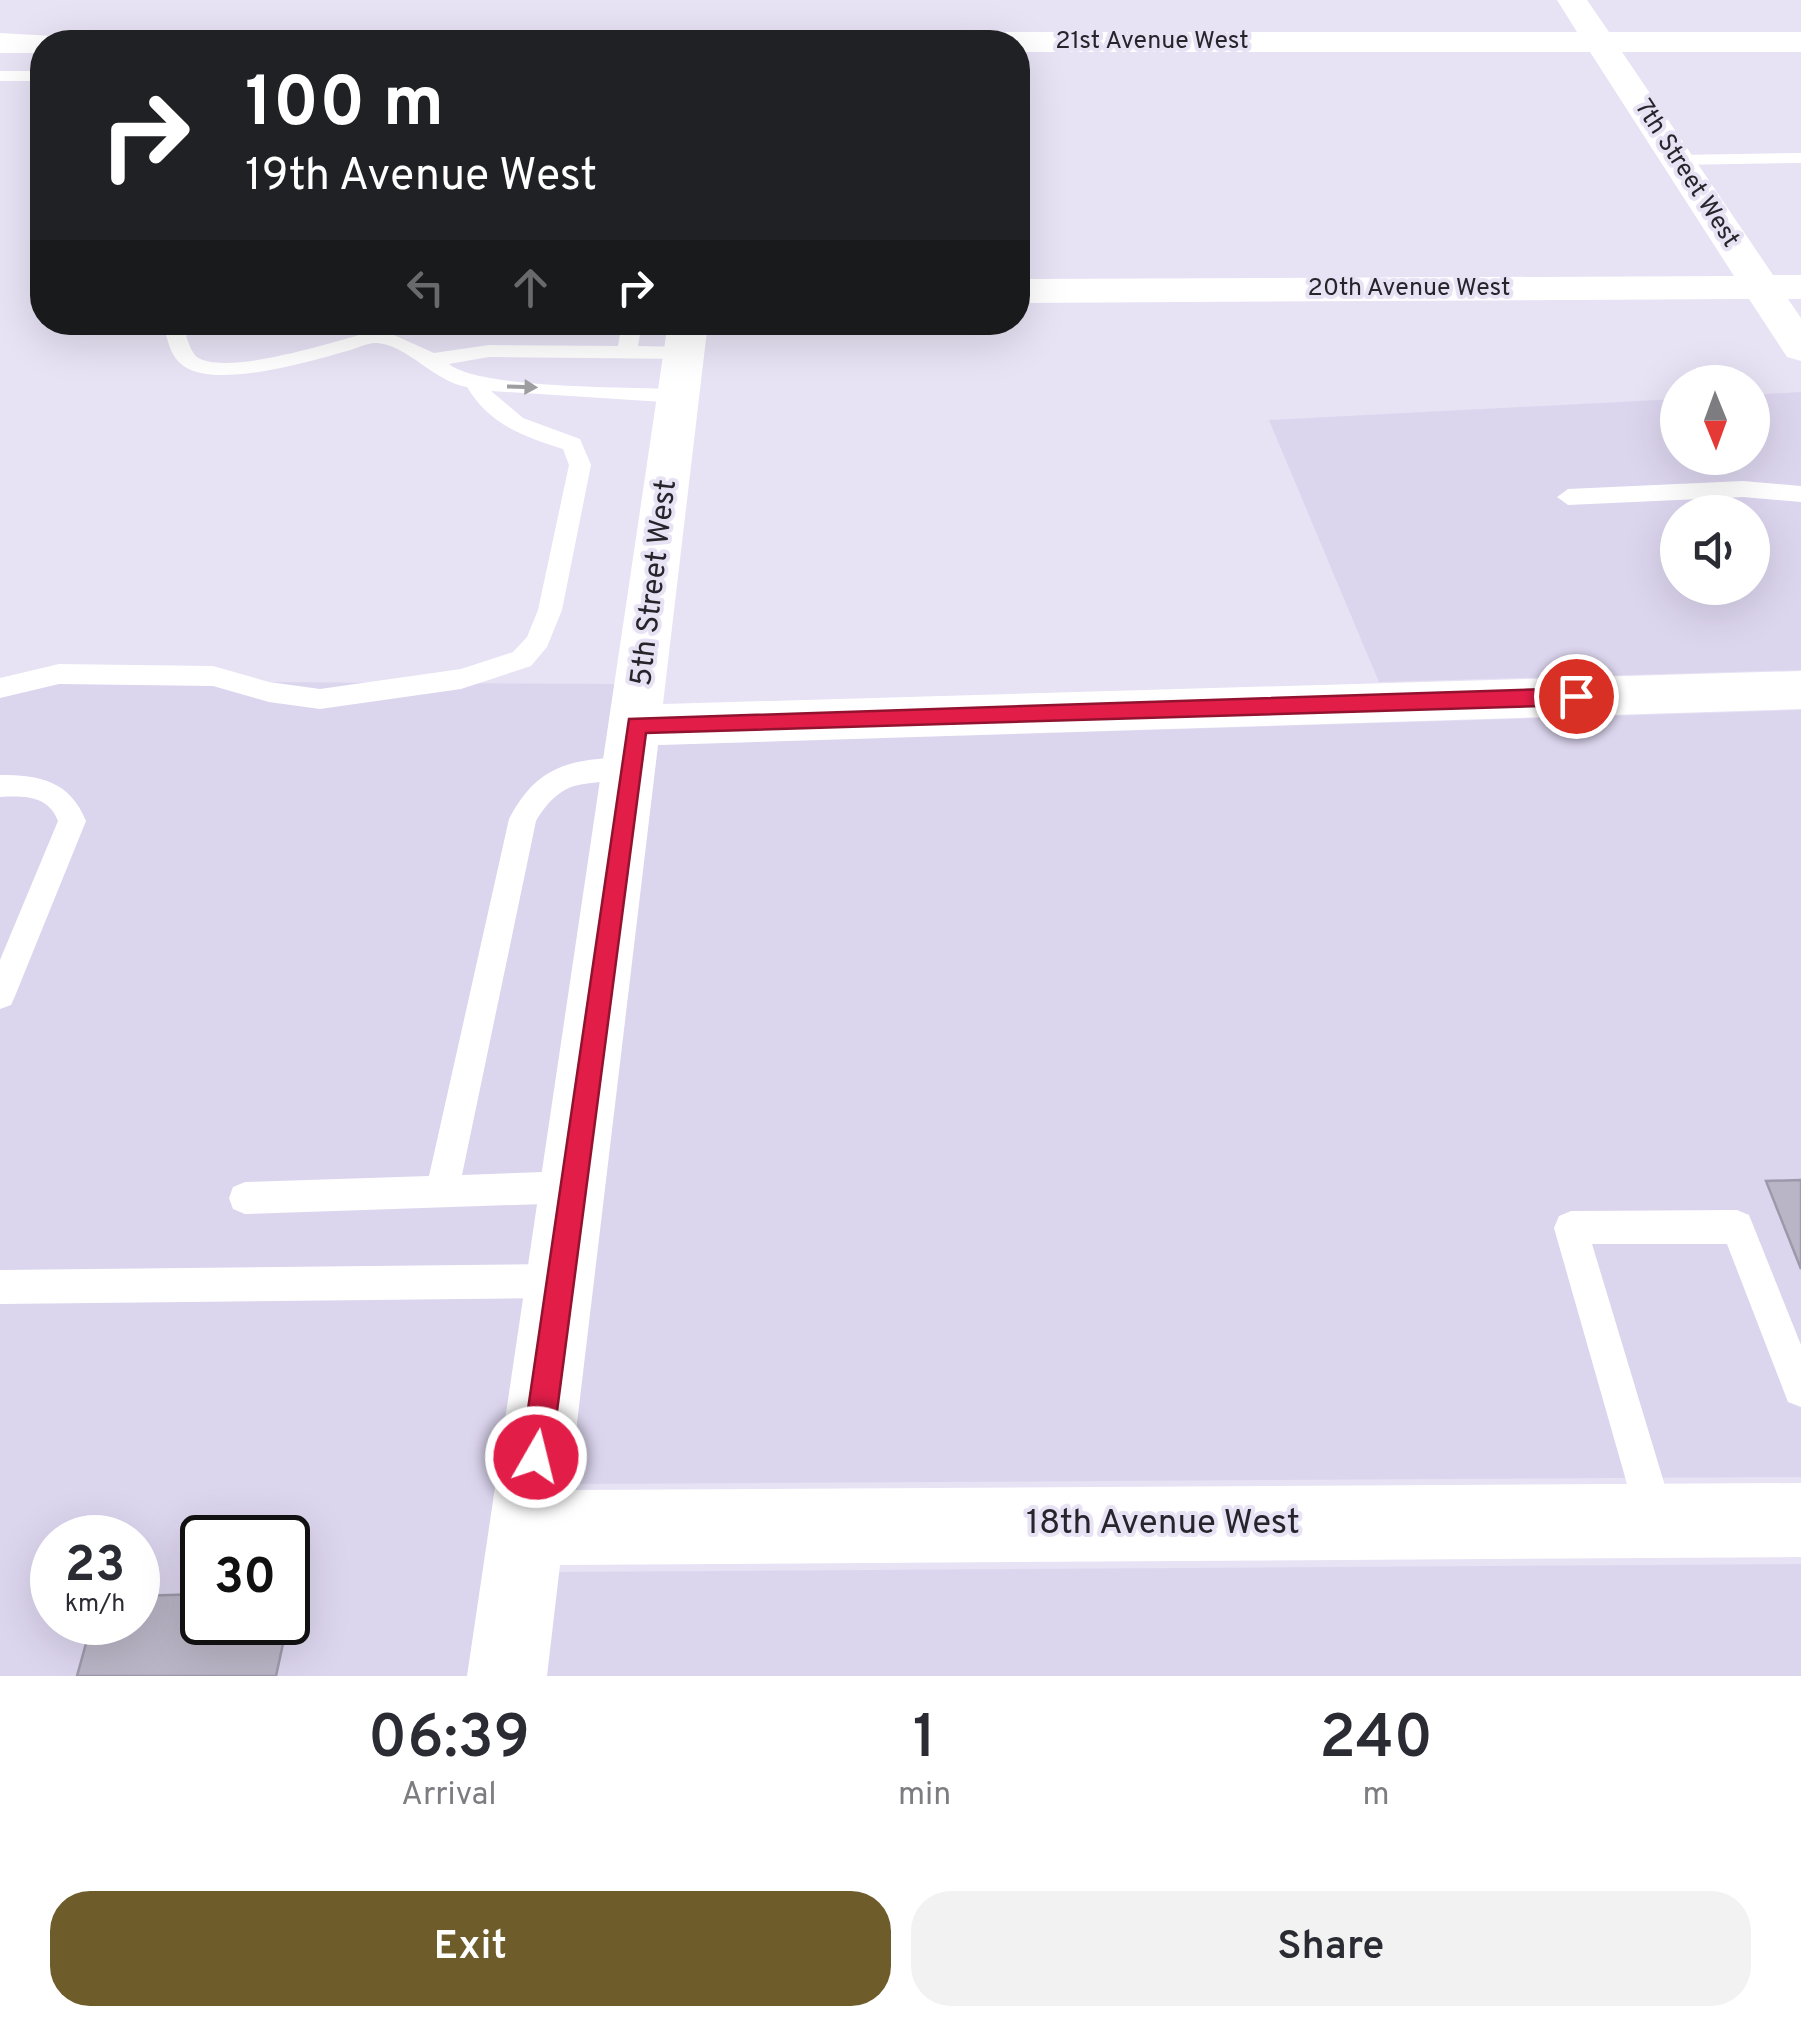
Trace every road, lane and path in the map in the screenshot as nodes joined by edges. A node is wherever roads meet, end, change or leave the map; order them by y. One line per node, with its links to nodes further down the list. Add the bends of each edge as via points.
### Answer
1 (1572, 0): 3 (street, 7th Street West)
2 (1030, 36): 3 (street, 21st Avenue West)
3 (1600, 42): 4 (street, 21st Avenue West); 10 (street, 7th Street West)
4 (1801, 42)
5 (0, 43): 6 (street)
6 (30, 43)
7 (0, 76): 8 (lane)
8 (30, 76)
9 (1801, 158): 10 (lane)
10 (1677, 160): 12 (street, 7th Street West)
11 (1801, 287): 12 (street, 20th Avenue West)
12 (1761, 288): 13 (street, 20th Avenue West); 17 (street, 7th Street West)
13 (1030, 291)
14 (176, 335): 16 (lane, via 191,362 212,369 281,362)
15 (629, 335): 18 (lane)
16 (379, 336): 20 (lane)
17 (1801, 348)
18 (626, 353): 19 (lane); 20 (lane, via 489,351)
19 (684, 357): 21 (lane, one-way to 19); 26 (street, 5th Street West)
20 (432, 360): 21 (lane, via 453,378)
21 (474, 382): 24 (lane, via 486,404 531,432 572,444 580,465 550,610 522,659 462,678 320,699 213,676 59,674)
22 (1801, 494): 23 (lane, via 1743,489)
23 (1568, 497)
24 (0, 688)
25 (1801, 690): 26 (street)
26 (634, 746): 29 (street, 5th Street West); 30 (lane, via 565,774 534,798 523,819)
27 (0, 786): 28 (lane, via 57,793 72,821)
28 (0, 996)
29 (573, 1187): 30 (lane); 32 (street, 5th Street West)
30 (442, 1191): 31 (lane)
31 (245, 1198)
32 (560, 1280): 33 (lane); 37 (street, 5th Street West)
33 (0, 1287)
34 (1801, 1388): 36 (lane, via 1737,1227 1571,1228)
35 (1801, 1520): 36 (street, 18th Avenue West)
36 (1656, 1521): 37 (street, 18th Avenue West)
37 (526, 1528): 38 (street, 5th Street West)
38 (506, 1676)

